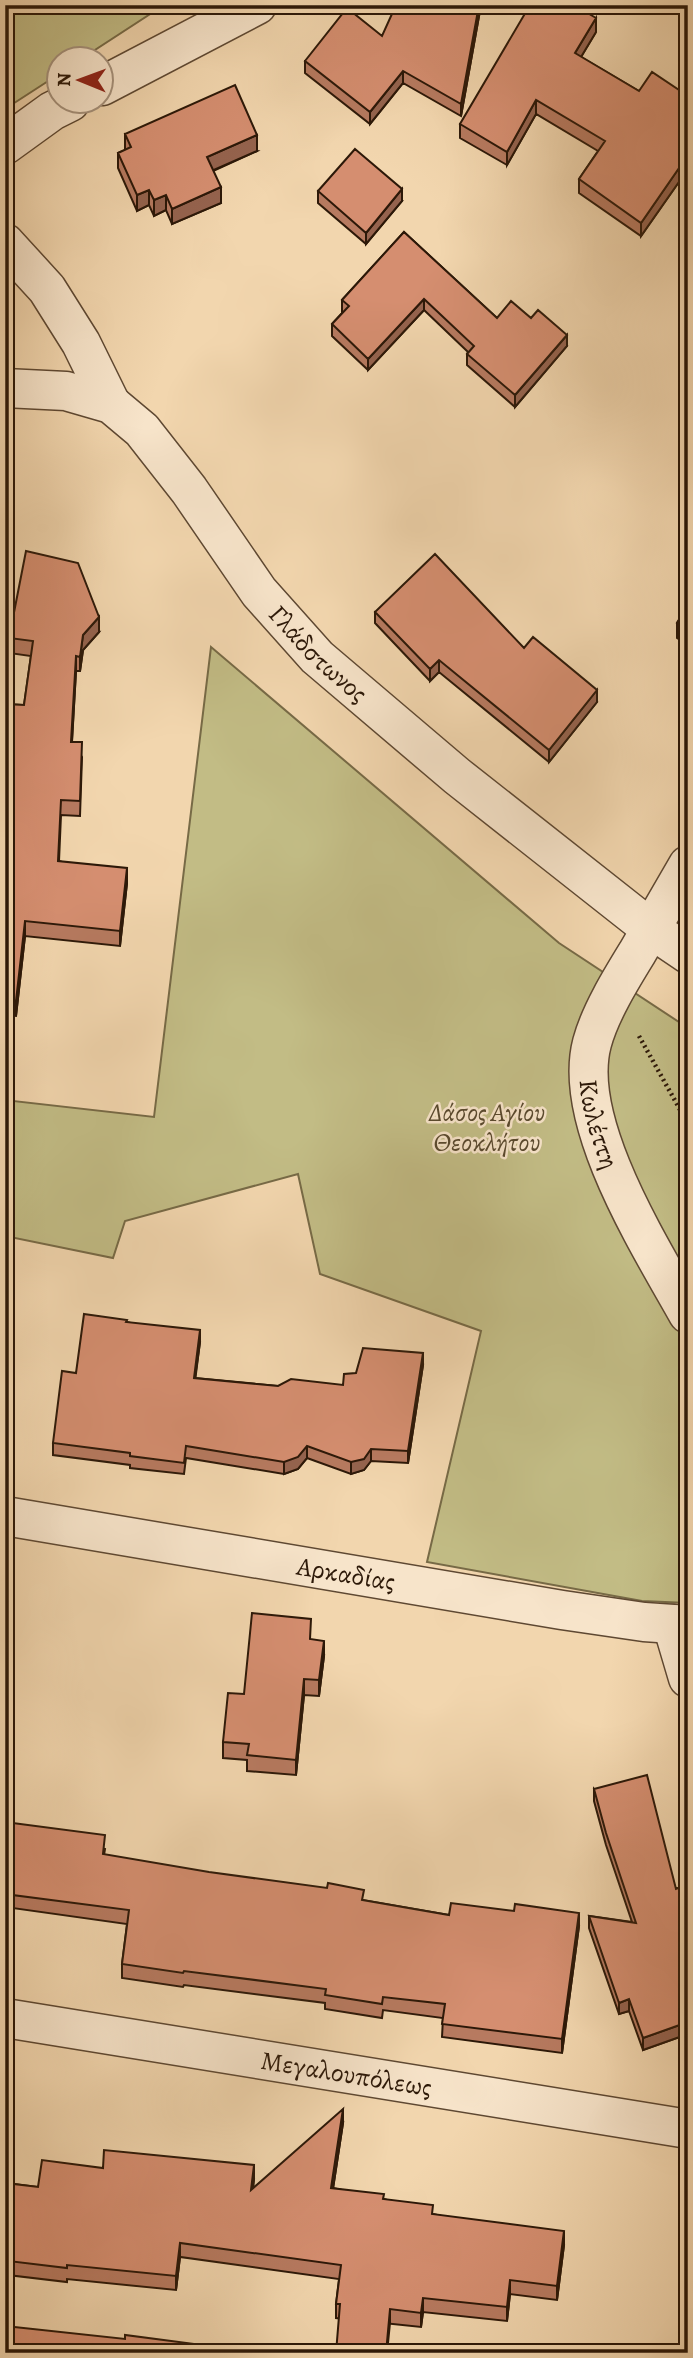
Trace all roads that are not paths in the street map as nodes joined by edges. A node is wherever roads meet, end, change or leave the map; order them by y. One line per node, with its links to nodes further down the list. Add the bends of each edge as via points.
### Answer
1 (257, 5): 2 (street)
2 (116, 79)
3 (46, 115): 4 (street)
4 (5, 145)
5 (5, 243): 7 (street, via 47,289)
6 (5, 388): 7 (street, Γλάδστωνος, via 66,391)
7 (111, 404): 9 (street, Γλάδστωνος, via 142,430 258,592 317,657 457,776)
8 (688, 865): 9 (street, Κωλέττη)
9 (651, 929): 10 (street, Γλάδστωνος); 11 (street, Κωλέττη, via 614,991 592,1043 588,1081 593,1117 628,1208)
10 (688, 954)
11 (688, 1314)
12 (5, 1516): 13 (street, Αρκαδίας, via 575,1612)
13 (680, 1625): 14 (street)
14 (688, 1678)
15 (5, 2018): 16 (street, Μεγαλουπόλεως)
16 (688, 2129)

